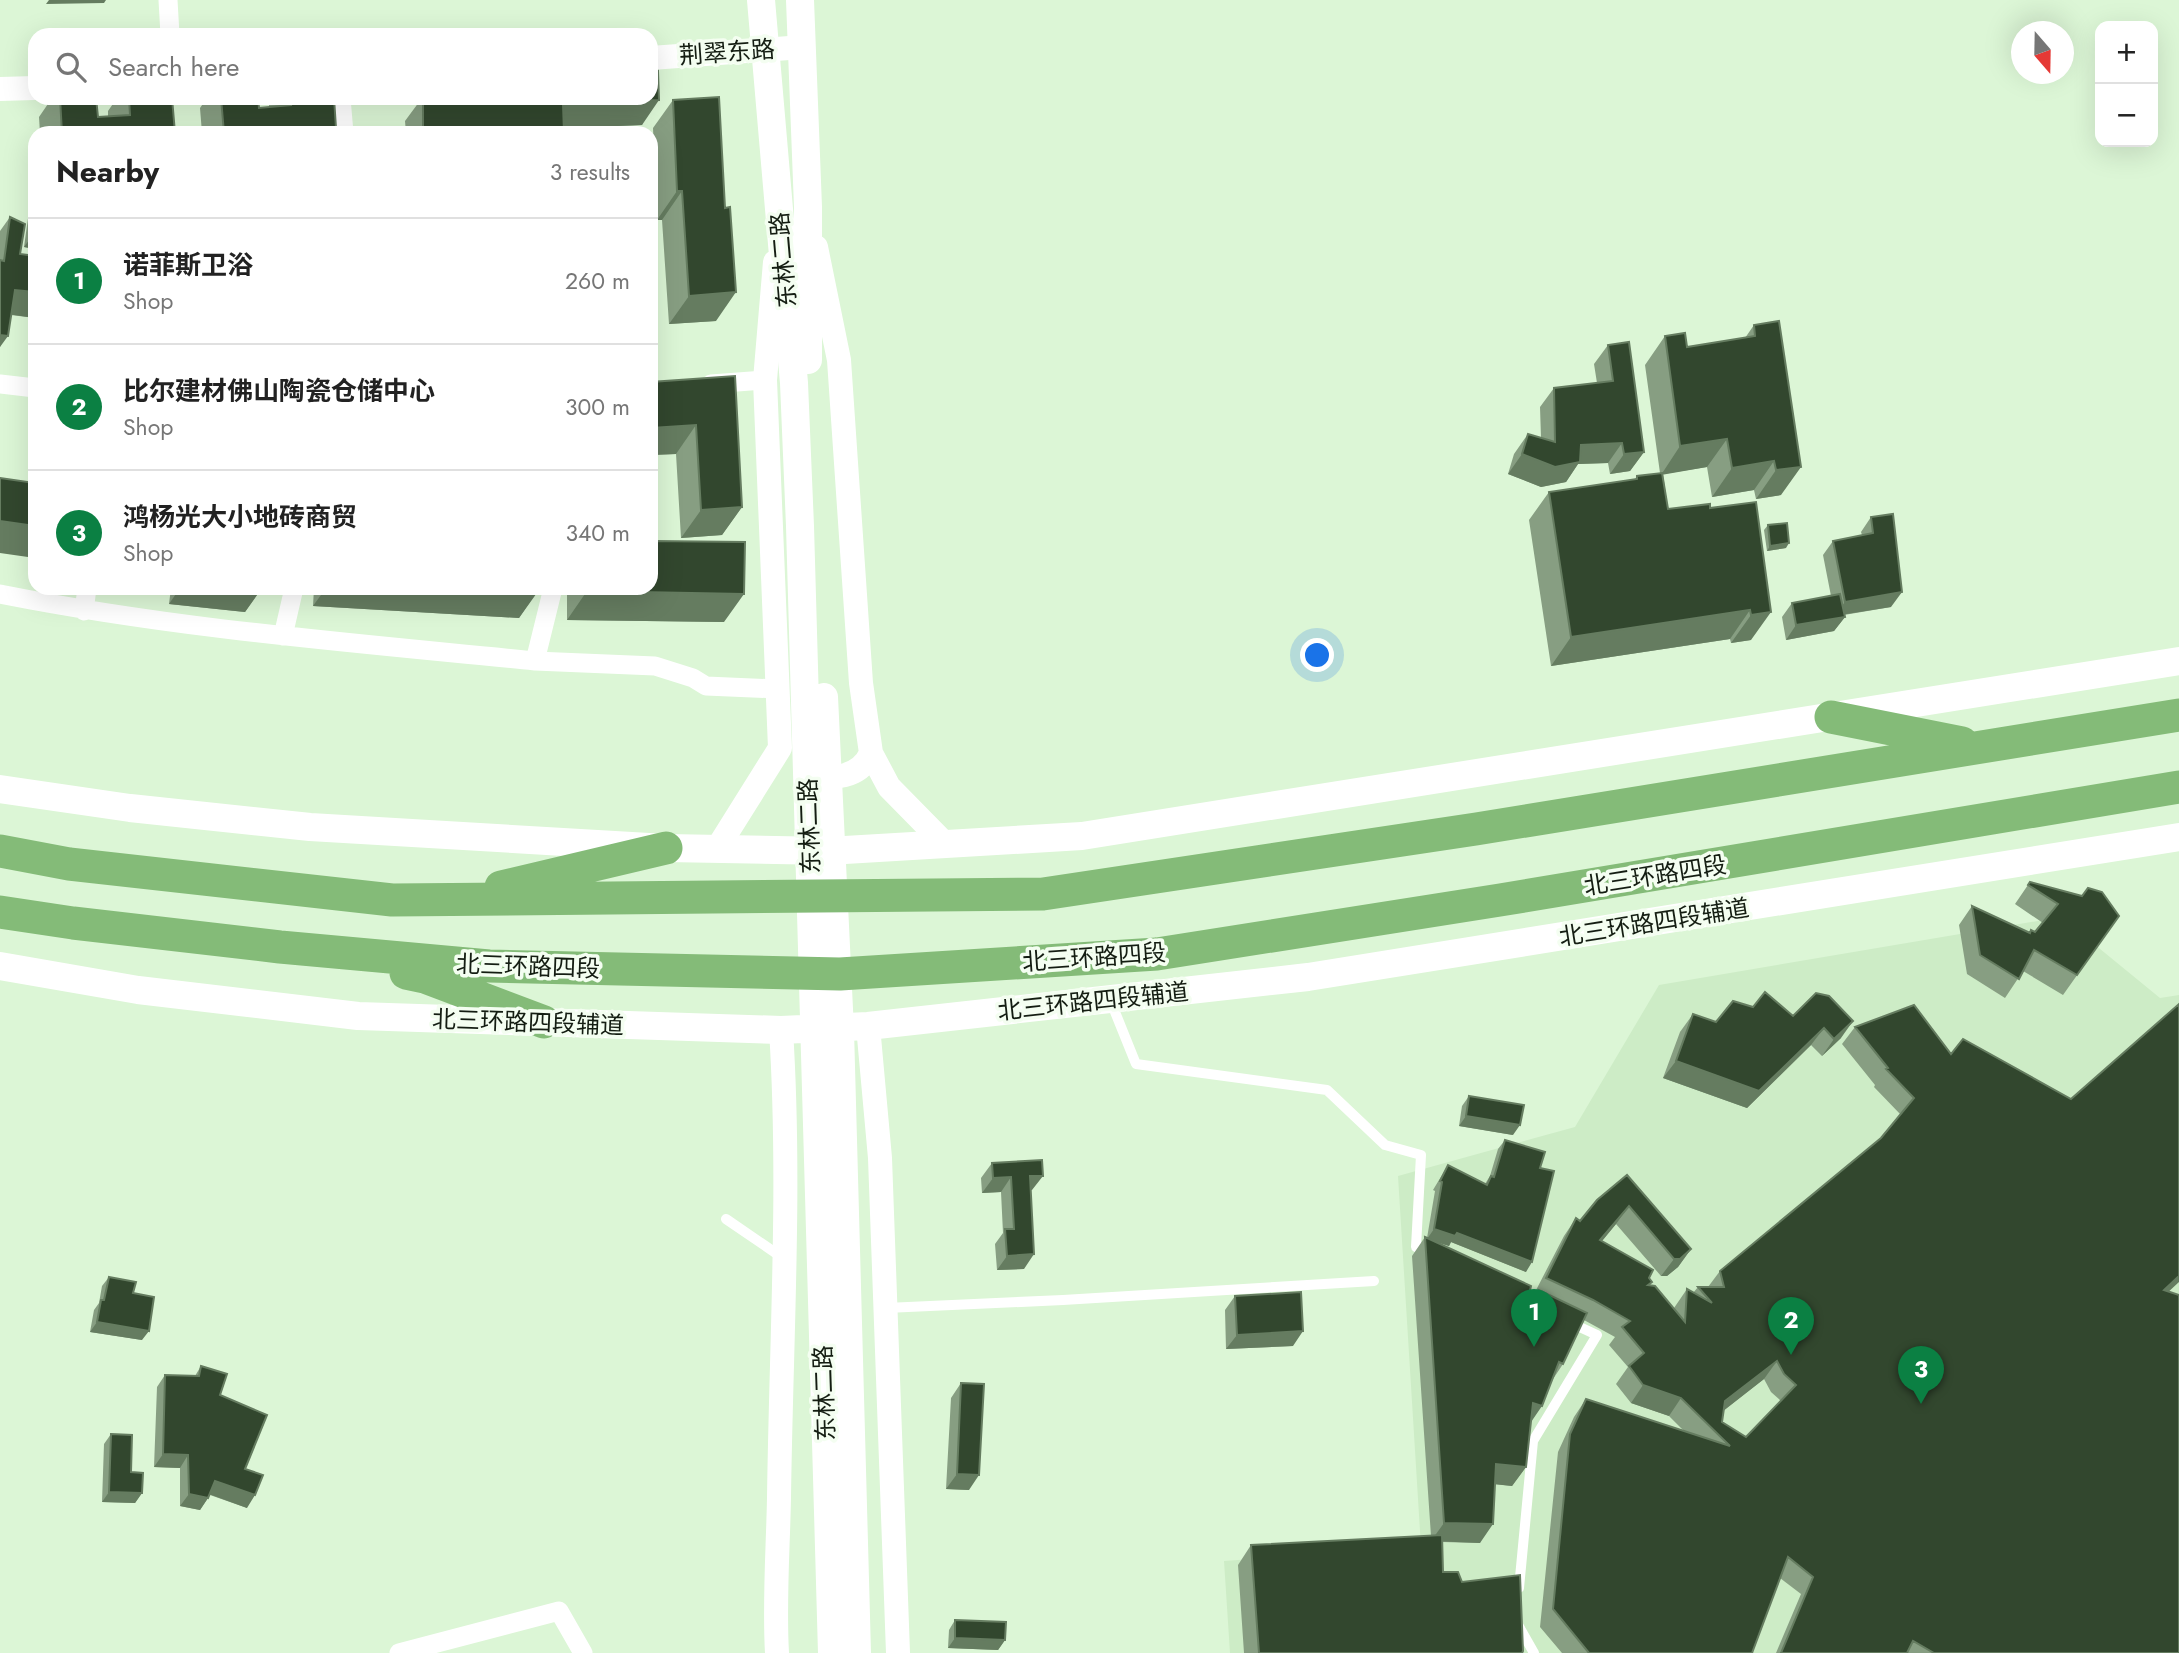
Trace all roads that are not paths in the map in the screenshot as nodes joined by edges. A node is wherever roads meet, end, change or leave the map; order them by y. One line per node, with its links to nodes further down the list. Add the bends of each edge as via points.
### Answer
1 (168, 0): 4 (street)
2 (761, 0): 6 (main road, 东林二路)
3 (800, 0): 5 (main road, 东林二路)
4 (170, 28)
5 (803, 47): 6 (street, 荆翠东路); 12 (main road, 东林二路)
6 (765, 50): 7 (street, 荆翠东路); 13 (main road, 东林二路)
7 (658, 58)
8 (28, 88): 9 (street)
9 (0, 89)
10 (342, 105): 11 (street)
11 (343, 126)
12 (807, 207): 18 (main road, 东林二路); 32 (street, via 839,360 861,683)
13 (779, 220): 14 (street); 18 (main road, 东林二路)
14 (765, 380): 16 (street); 27 (street)
15 (0, 384): 17 (street)
16 (689, 386)
17 (28, 387)
18 (808, 526): 56 (main road, 东林二路, via 840,1030)
19 (0, 594): 23 (street)
20 (86, 595): 23 (street)
21 (292, 595): 24 (street)
22 (551, 595): 25 (street)
23 (84, 611): 24 (street)
24 (283, 636): 25 (street)
25 (535, 660): 27 (street, via 655,666 706,686)
26 (2179, 661): 29 (main road)
27 (778, 689): 31 (street)
28 (2179, 715): 30 (highway)
29 (1831, 717): 30 (highway); 38 (main road, via 1082,836)
30 (1982, 747): 42 (highway, via 1043,894)
31 (780, 748): 32 (street, via 804,774 820,777 856,772); 40 (street)
32 (871, 753): 38 (street, via 889,787)
33 (2179, 787): 36 (highway, 北三环路四段)
34 (0, 789): 39 (main road, via 310,827)
35 (2179, 802): 36 (highway)
36 (1996, 818): 44 (highway, 北三环路四段, via 1157,954 840,974 489,967)
37 (2179, 837): 46 (main road, 北三环路四段辅道, via 1308,977)
38 (946, 845): 40 (main road, via 828,851)
39 (666, 848): 40 (main road); 42 (highway)
40 (718, 848)
41 (0, 851): 42 (highway, via 69,864 392,900)
42 (444, 900)
43 (0, 912): 44 (highway, 北三环路四段)
44 (280, 947): 47 (highway, via 425,977)
45 (0, 966): 47 (main road, 北三环路四段辅道, via 138,990 358,1016)
46 (1110, 999): 48 (main road, 北三环路四段辅道); 52 (lane, via 1136,1064 1327,1090 1385,1145 1421,1155 1416,1247)
47 (544, 1022): 49 (main road, 北三环路四段辅道)
48 (868, 1026): 49 (main road, 北三环路四段辅道); 54 (street, via 880,1158)
49 (781, 1030): 51 (street, via 786,1113)
50 (726, 1219): 51 (lane)
51 (783, 1258): 61 (street)
52 (1440, 1259)
53 (1374, 1281): 54 (lane)
54 (885, 1308): 64 (street)
55 (1561, 1318): 57 (lane, via 1597,1335 1533,1441)
56 (837, 1407): 62 (main road, 东林二路); 63 (main road, 东林二路)
57 (1518, 1593)
58 (1517, 1607): 65 (lane, via 1516,1620)
59 (399, 1653): 60 (street, via 559,1611)
60 (583, 1653)
61 (777, 1653)
62 (832, 1653)
63 (857, 1653)
64 (898, 1653)
65 (1534, 1653)

